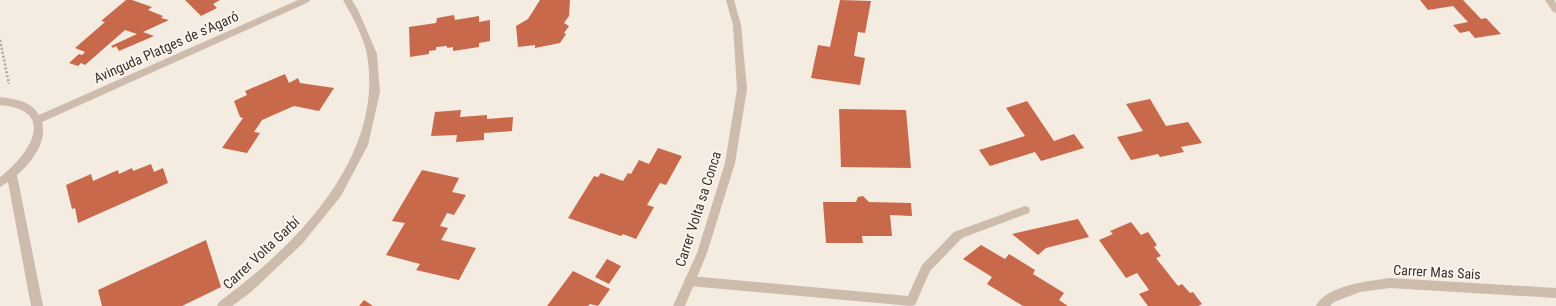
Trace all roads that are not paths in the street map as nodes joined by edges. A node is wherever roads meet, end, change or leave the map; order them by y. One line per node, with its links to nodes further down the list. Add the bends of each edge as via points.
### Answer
1 (306, 0): 7 (street, Avinguda Platges de s'Agaró)
2 (347, 0): 14 (street, Carrer Volta Garbí, via 354,10 372,54 375,92 363,145 337,193 298,240 247,288)
3 (730, 0): 11 (street, Carrer Volta sa Conca, via 737,25 742,89 730,163 702,253)
4 (1549, 0): 5 (street)
5 (1556, 10)
6 (0, 102): 7 (street, via 13,102 29,108)
7 (38, 120): 8 (street, via 39,132 35,146 26,161)
8 (12, 175): 9 (street); 13 (street)
9 (0, 183)
10 (1026, 210): 11 (street, via 958,235 926,268 911,301)
11 (690, 281): 15 (street, Carrer Volta sa Conca)
12 (1556, 293): 16 (street, Carrer Mas Sais, via 1390,283 1360,287 1330,298)
13 (38, 306)
14 (223, 306)
15 (679, 306)
16 (1322, 306)

